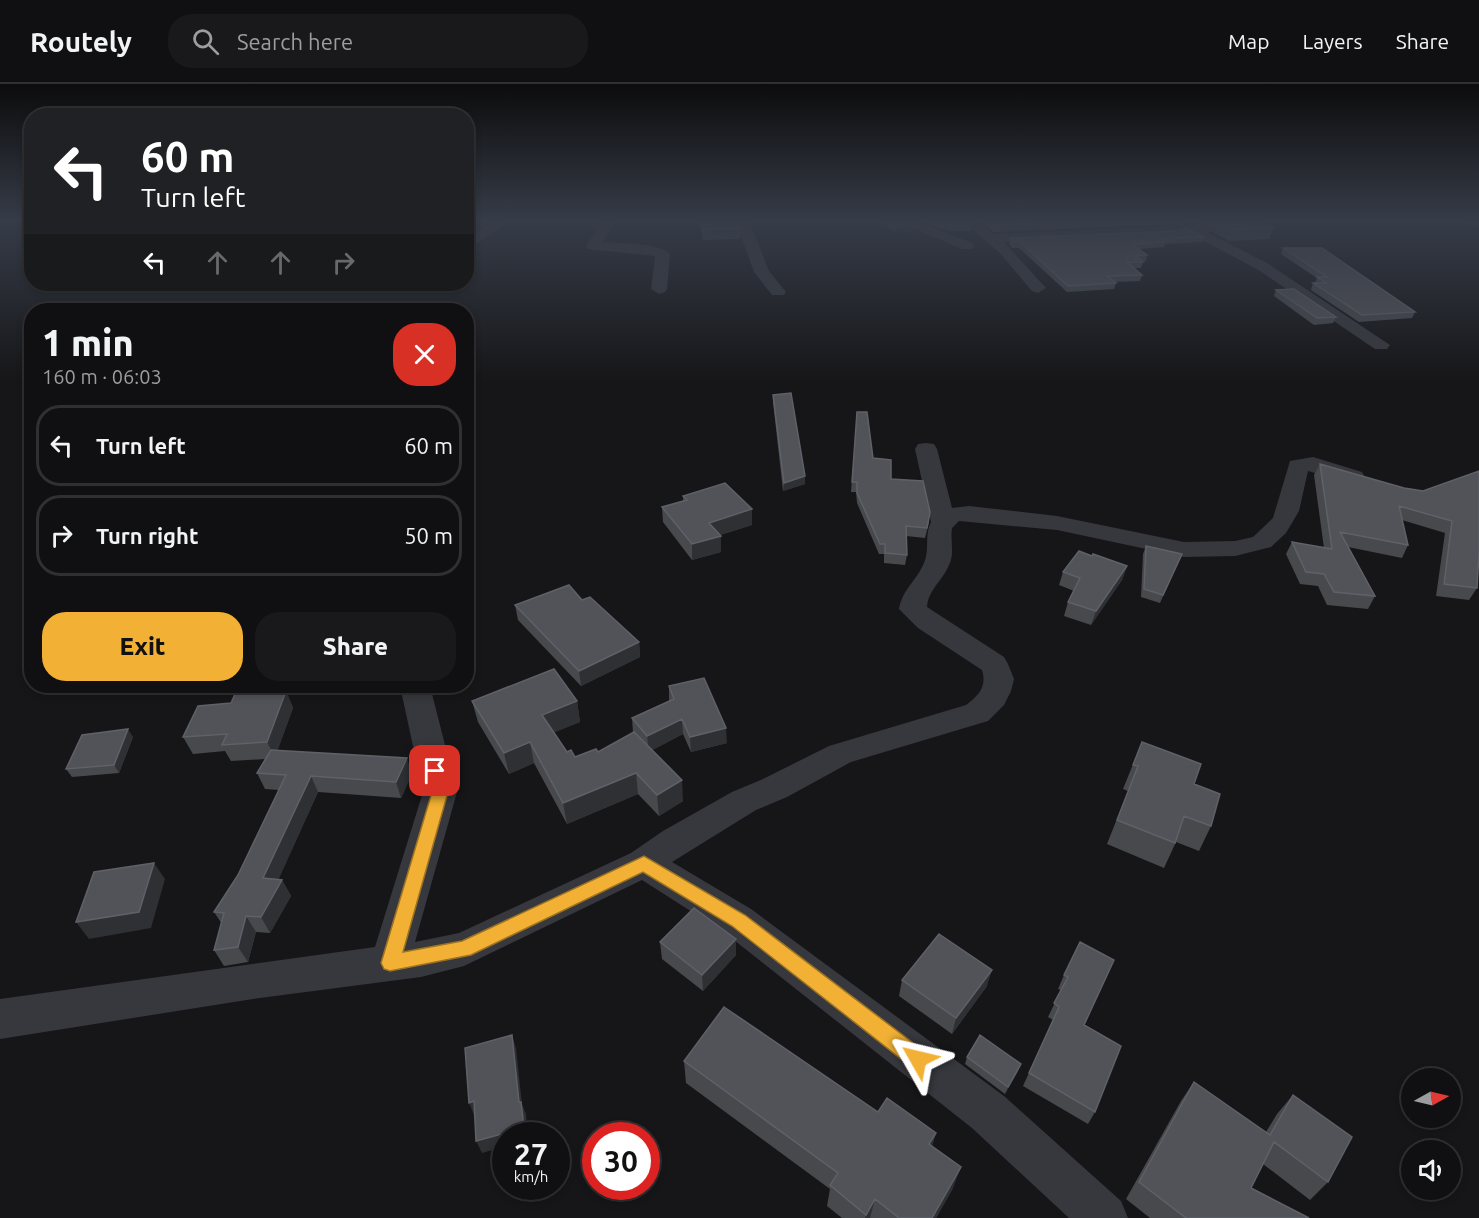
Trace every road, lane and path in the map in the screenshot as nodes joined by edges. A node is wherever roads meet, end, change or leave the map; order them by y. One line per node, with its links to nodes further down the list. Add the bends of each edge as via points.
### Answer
1 (661, 275): 6 (street)
2 (764, 275): 7 (street)
3 (1027, 275): 5 (street)
4 (1275, 275): 8 (street)
5 (1038, 288)
6 (659, 289)
7 (778, 292)
8 (1381, 345)
9 (926, 449): 11 (street)
10 (1377, 484): 11 (street, via 1313,464 1298,466 1284,520 1261,543 1200,551 1098,534 1058,523 970,513 956,514)
11 (943, 521): 13 (street, via 939,530 940,557 935,571 913,601 913,609 994,664 999,681 993,700 977,713 840,754 744,801)
12 (417, 693): 14 (street, via 440,792)
13 (644, 863): 14 (street, via 464,949); 16 (street, via 738,921 988,1112)
14 (390, 963): 15 (street)
15 (0, 1019)
16 (1104, 1218)

